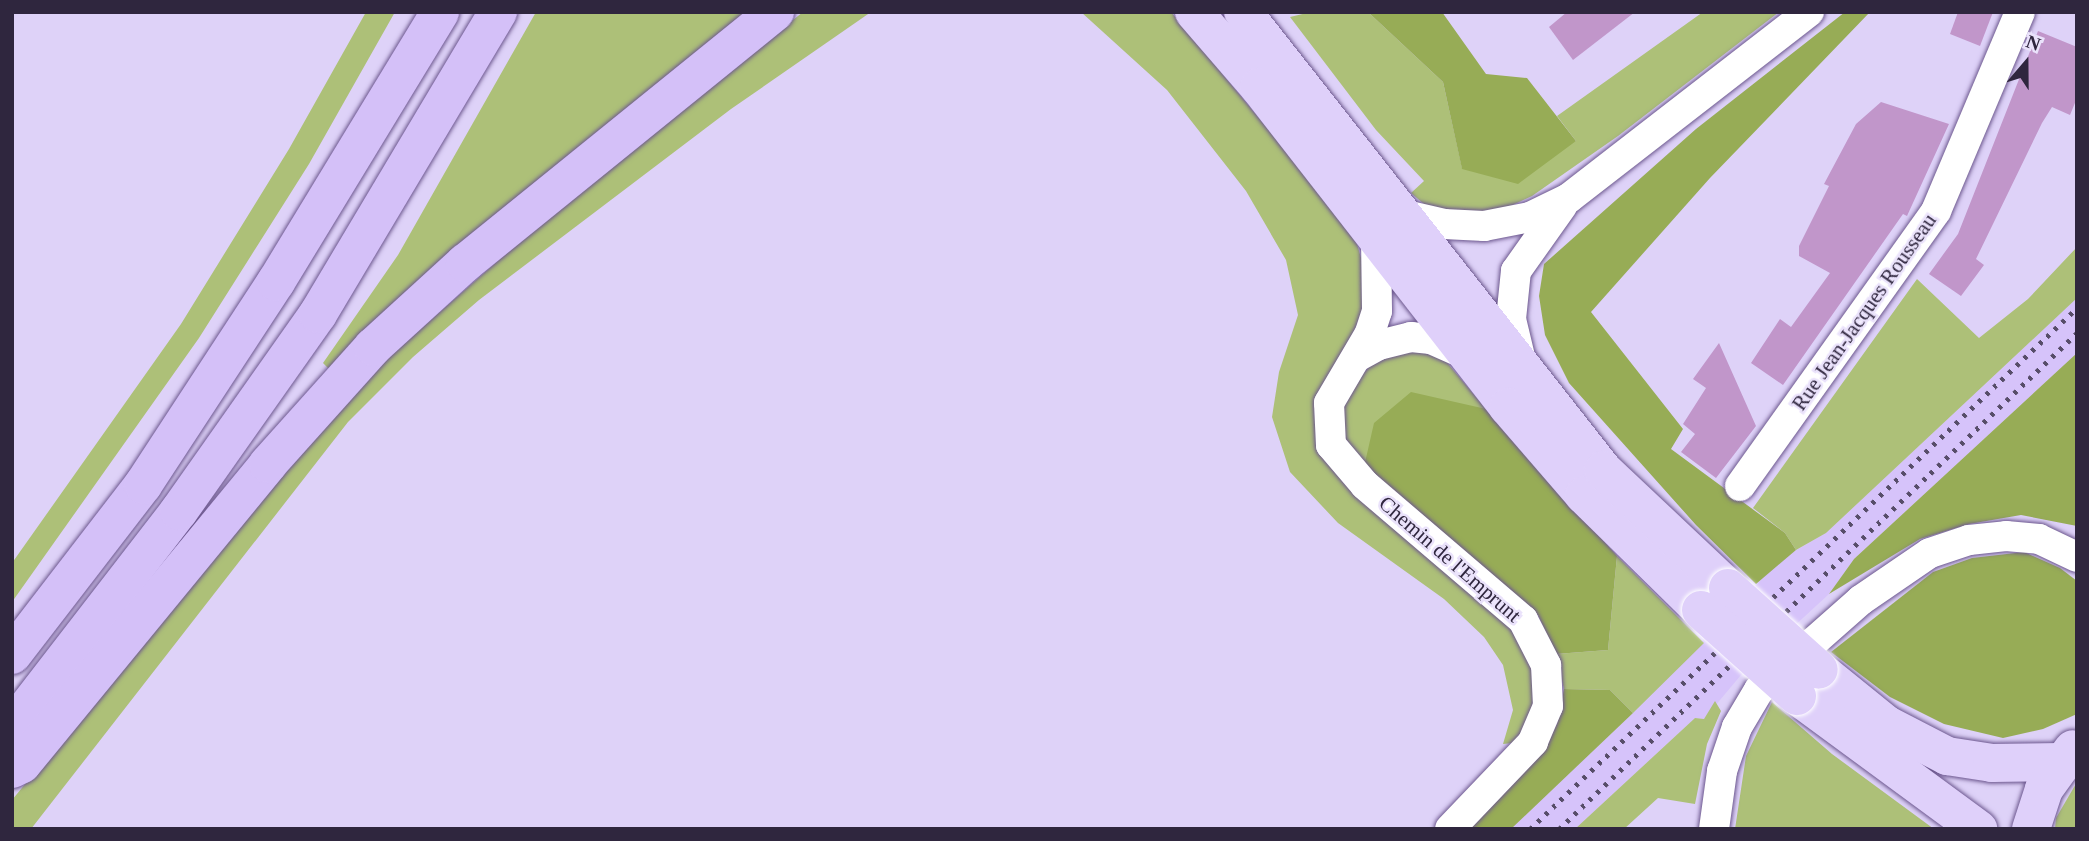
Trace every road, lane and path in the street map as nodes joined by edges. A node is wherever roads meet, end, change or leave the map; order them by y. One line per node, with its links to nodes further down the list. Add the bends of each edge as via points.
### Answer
1 (440, 12): 16 (highway, via 276,282 150,474)
2 (498, 12): 18 (highway, via 318,314 179,511)
3 (775, 12): 20 (highway, via 465,263 373,347 268,464 22,764)
4 (1194, 12): 9 (main road)
5 (1242, 12): 9 (main road)
6 (1809, 12): 8 (street)
7 (2020, 12): 13 (street, Rue Jean-Jacques Rousseau, via 1936,211)
8 (1569, 198): 9 (street, via 1530,217 1484,226); 12 (street, via 1540,231 1516,271 1511,319)
9 (1391, 226): 10 (main road); 11 (street, Chemin de l'Emprunt, via 1377,311); 12 (main road)
10 (1462, 353): 11 (street, via 1431,339 1411,337); 15 (main road, via 1584,495)
11 (1357, 356): 21 (street, Chemin de l'Emprunt, via 1329,403 1331,445 1364,485 1523,620 1546,665 1548,706 1533,742)
12 (1524, 374): 15 (main road)
13 (1740, 486)
14 (2077, 557): 22 (street, via 2039,539 1969,540 1930,553 1861,600 1759,690 1737,727 1722,771)
15 (1715, 599): 17 (main road, bridge)
16 (12, 655)
17 (1808, 683): 19 (main road, via 1947,756 1992,763); 23 (main road)
18 (12, 727)
19 (2069, 753): 24 (main road, via 2044,789)
20 (12, 769)
21 (1450, 829)
22 (1714, 829)
23 (1978, 829)
24 (2031, 829)

